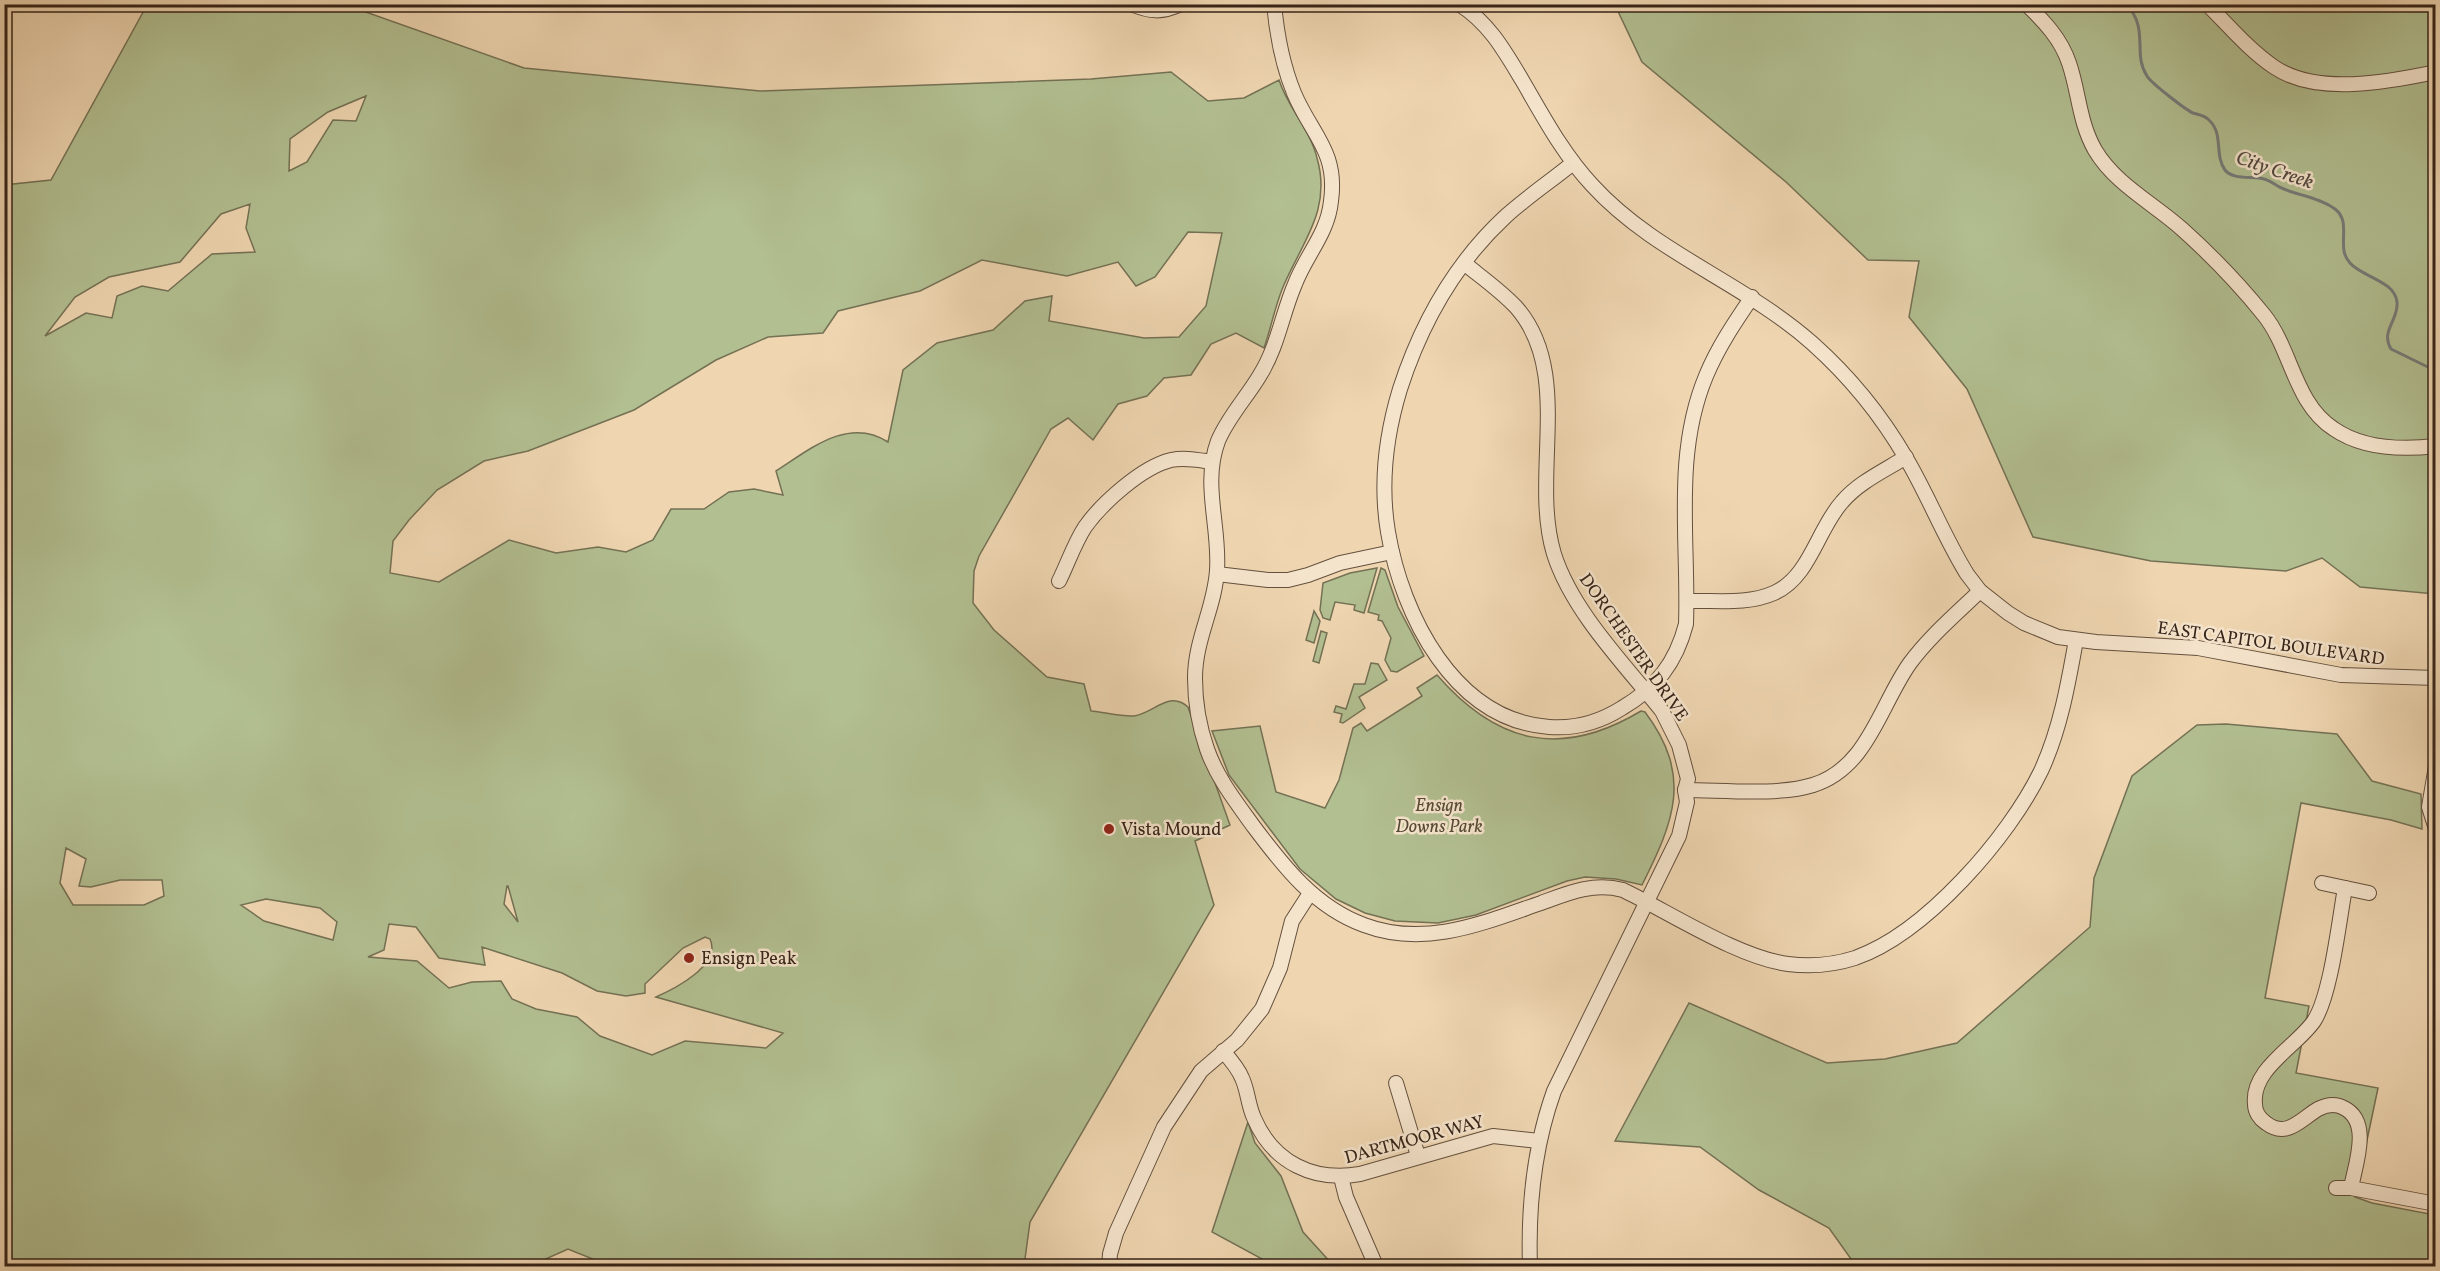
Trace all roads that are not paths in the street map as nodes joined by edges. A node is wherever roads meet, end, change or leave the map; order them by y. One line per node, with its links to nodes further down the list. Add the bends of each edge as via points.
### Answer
1 (1131, 4): 2 (street, via 1166,11)
2 (1180, 4)
3 (1274, 4): 13 (street, via 1287,76 1327,154 1331,203 1322,235 1294,286 1267,363 1221,434)
4 (1459, 4): 8 (street, EAST CAPITOL BOULEVARD, via 1479,18 1498,40)
5 (2026, 4): 11 (street, via 2062,46 2083,122 2096,150 2120,180 2181,228 2236,281 2278,336 2314,411 2332,428 2359,441 2398,447)
6 (2207, 4): 7 (street, via 2256,53 2296,78 2366,84)
7 (2436, 72)
8 (1573, 163): 9 (street, via 1505,217); 10 (street, EAST CAPITOL BOULEVARD, via 1606,200 1646,233)
9 (1464, 263): 14 (street, via 1417,343 1393,416 1384,487); 21 (street, DORCHESTER DRIVE, via 1515,307 1538,346 1546,381 1545,499 1554,554 1576,601)
10 (1752, 297): 12 (street, EAST CAPITOL BOULEVARD, via 1834,364 1874,410); 18 (street, via 1715,357 1690,428 1685,491)
11 (2436, 446)
12 (1906, 457): 17 (street, EAST CAPITOL BOULEVARD, via 1959,561); 18 (street, via 1843,500 1800,572 1780,590 1748,600)
13 (1212, 462): 15 (street); 16 (street, via 1169,461 1151,468 1109,500 1078,539)
14 (1392, 552): 15 (street, via 1346,561 1288,580); 21 (street, via 1420,627 1449,672 1494,712 1527,724 1568,727 1596,721)
15 (1217, 574): 27 (street, via 1196,661 1202,733 1230,794 1282,864)
16 (1059, 581)
17 (1980, 591): 19 (street, EAST CAPITOL BOULEVARD, via 2024,623); 23 (street, via 1918,652 1867,742 1834,776 1793,789)
18 (1687, 601): 21 (street, via 1686,624 1676,654)
19 (2076, 640): 20 (street, EAST CAPITOL BOULEVARD, via 2198,648 2350,676); 29 (street, via 2059,723 2041,771 2019,810 1958,884 1879,947 1828,964 1770,961)
20 (2436, 678)
21 (1646, 693): 23 (street, DORCHESTER DRIVE, via 1662,711 1680,745 1688,779)
22 (2436, 765): 24 (street, via 2429,807)
23 (1685, 790): 29 (street, DORCHESTER DRIVE, via 1683,825)
24 (2436, 829)
25 (2322, 883): 26 (street)
26 (2345, 888): 28 (street); 36 (street, via 2320,1008 2309,1027 2271,1066 2256,1090 2254,1103 2262,1120 2279,1129 2296,1126 2324,1107 2336,1105 2348,1110 2356,1119 2360,1136)
27 (1310, 892): 29 (street, via 1342,915 1366,926 1419,935 1484,923 1590,887 1623,890); 30 (street, via 1292,921 1269,996 1246,1030)
28 (2369, 893)
29 (1646, 902): 32 (street, DORCHESTER DRIVE, via 1554,1091)
30 (1223, 1051): 34 (street, DARTMOOR WAY, via 1241,1075 1257,1125 1276,1150 1310,1172); 38 (street, via 1201,1071 1164,1127 1116,1233)
31 (1396, 1083): 33 (street)
32 (1539, 1141): 33 (street, DARTMOOR WAY, via 1493,1136); 40 (street, DORCHESTER DRIVE, via 1532,1193)
33 (1418, 1156): 34 (street, DARTMOOR WAY)
34 (1341, 1177): 39 (street)
35 (2336, 1188): 36 (street)
36 (2351, 1188): 37 (street)
37 (2436, 1204)
38 (1109, 1266)
39 (1376, 1266)
40 (1530, 1266)

